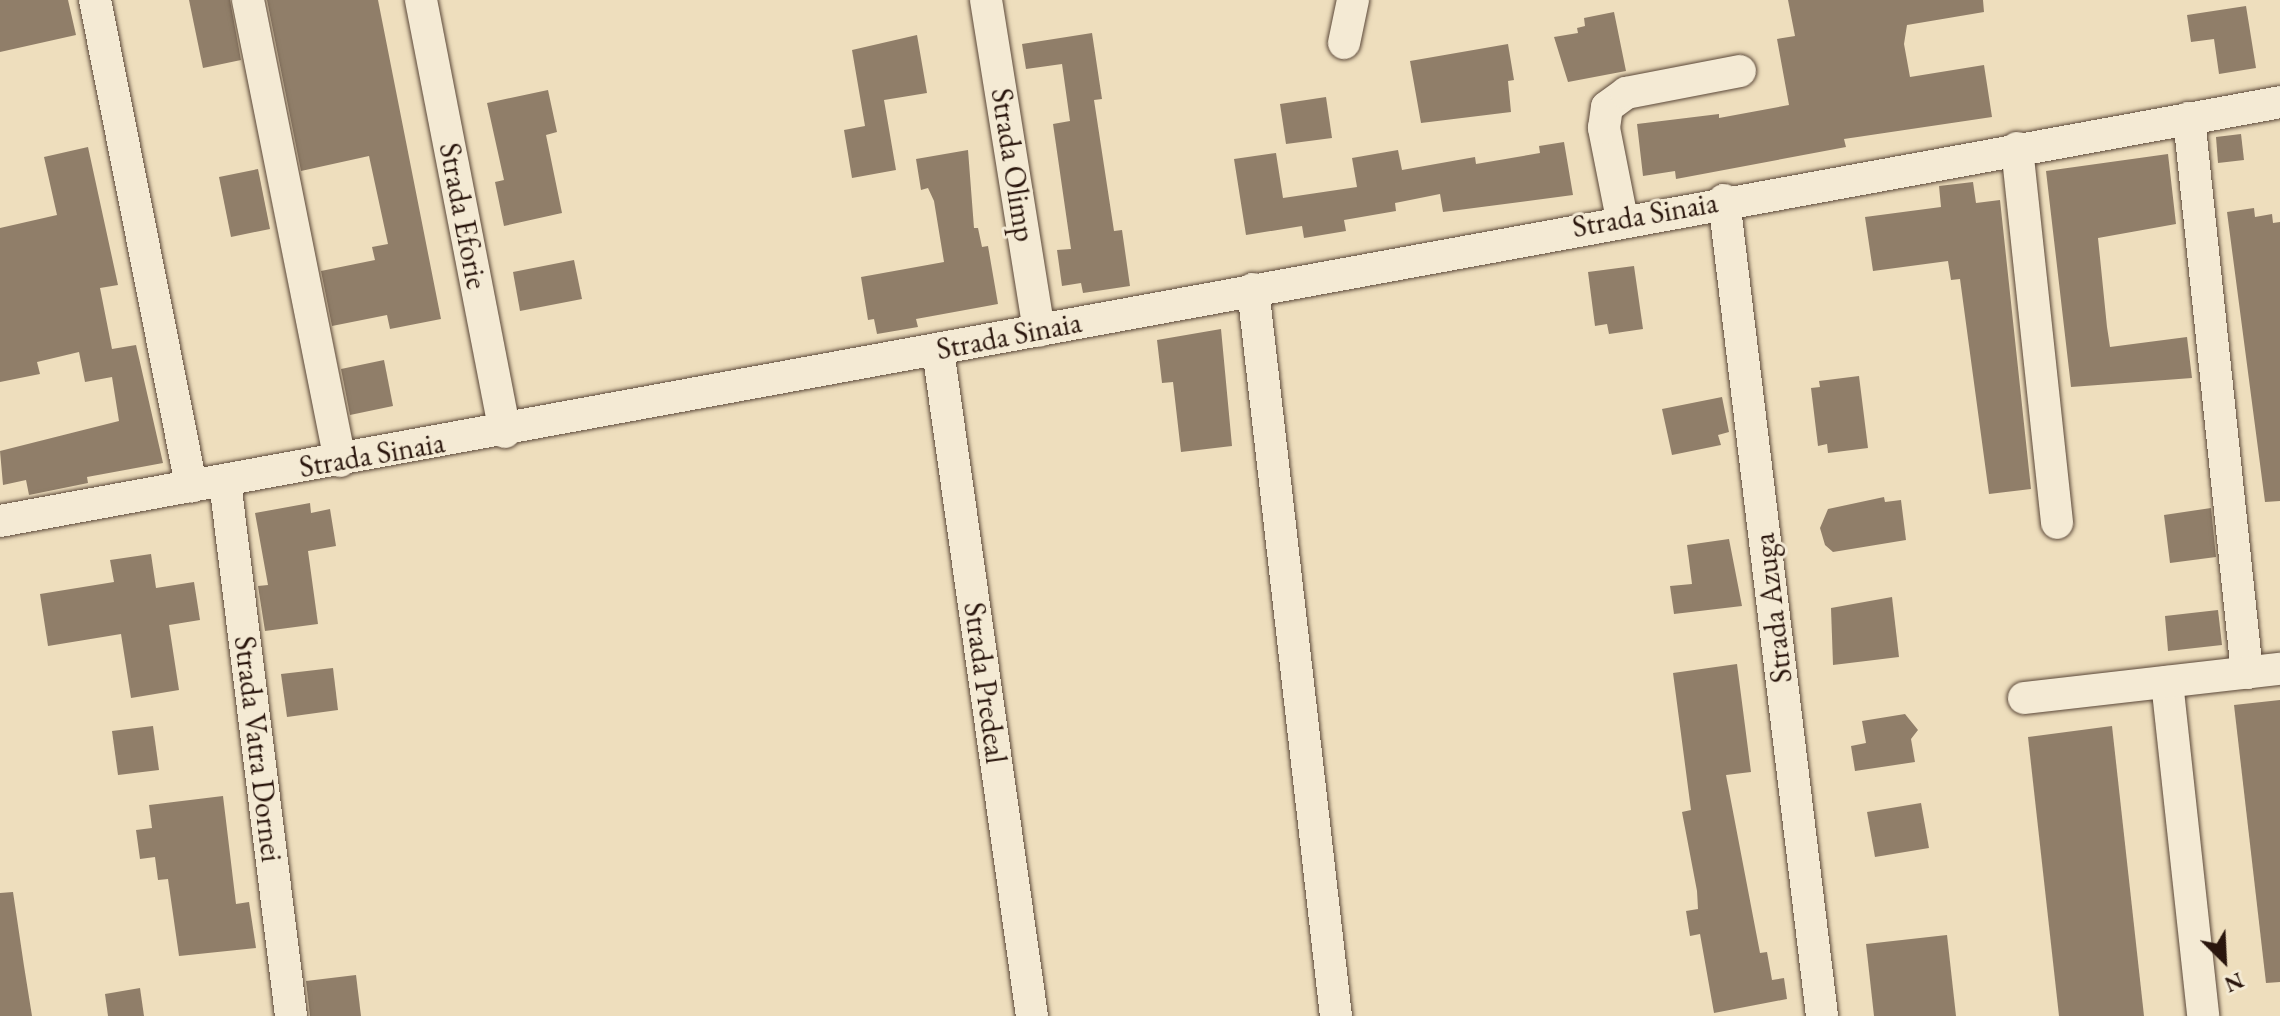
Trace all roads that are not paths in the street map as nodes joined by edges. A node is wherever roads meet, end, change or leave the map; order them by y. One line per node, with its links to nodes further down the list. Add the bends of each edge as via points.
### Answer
1 (95, 0): 19 (street)
2 (248, 0): 17 (street)
3 (421, 0): 16 (street, Strada Eforie)
4 (986, 0): 14 (street, Strada Olimp)
5 (1353, 0): 6 (street)
6 (1344, 43)
7 (1740, 71): 12 (street, via 1626,93 1607,107 1604,128)
8 (2280, 102): 9 (street, Strada Sinaia)
9 (2189, 118): 10 (street, Strada Sinaia); 23 (street)
10 (2017, 148): 11 (street, Strada Sinaia); 21 (street)
11 (1724, 200): 12 (street, Strada Sinaia); 29 (street, Strada Azuga)
12 (1622, 219): 13 (street, Strada Sinaia)
13 (1253, 289): 14 (street, Strada Sinaia); 28 (street)
14 (1039, 331): 15 (street, Strada Sinaia)
15 (938, 350): 16 (street, Strada Sinaia); 27 (street, Strada Predeal)
16 (505, 432): 17 (street, Strada Sinaia)
17 (340, 461): 18 (street, Strada Sinaia)
18 (225, 482): 19 (street, Strada Sinaia); 26 (street, Strada Vatra Dornei)
19 (191, 487): 20 (street, Strada Sinaia)
20 (0, 521)
21 (2057, 523)
22 (2280, 669): 23 (street)
23 (2247, 673): 24 (street)
24 (2167, 682): 25 (street); 30 (street)
25 (2024, 698)
26 (291, 1016)
27 (1032, 1016)
28 (1336, 1016)
29 (1822, 1016)
30 (2203, 1016)

